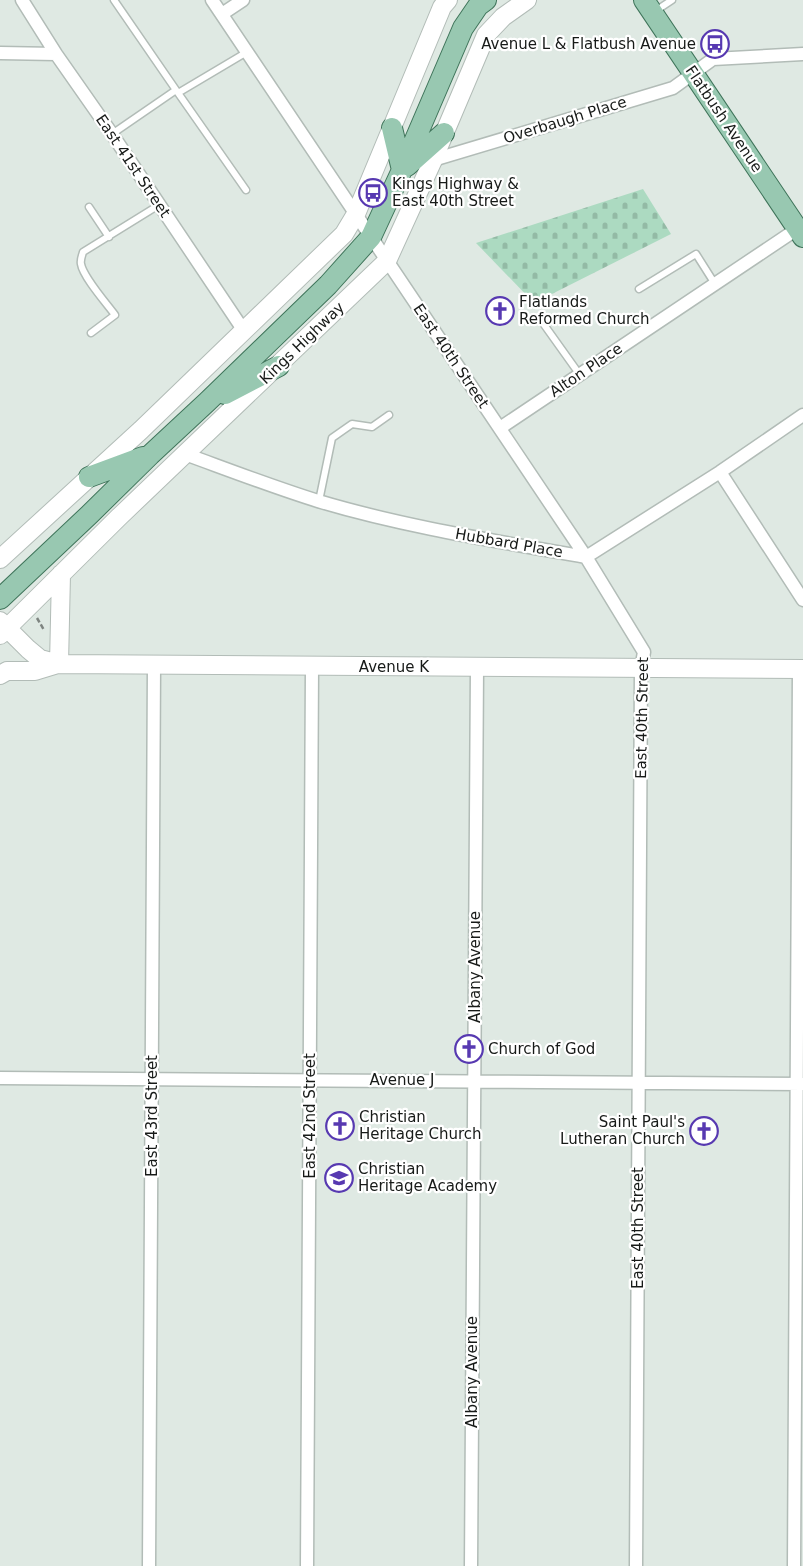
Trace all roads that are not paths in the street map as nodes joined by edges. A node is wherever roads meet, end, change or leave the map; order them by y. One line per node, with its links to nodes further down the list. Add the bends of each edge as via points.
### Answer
1 (22, 0): 13 (street, East 41st Street)
2 (114, 0): 16 (lane)
3 (212, 0): 10 (street, East 40th Street)
4 (243, 0): 10 (street)
5 (448, 0): 17 (street, via 442,7)
6 (486, 0): 21 (main road, Kings Highway, via 463,28)
7 (527, 0): 18 (street, Kings Highway, via 503,17 486,35)
8 (672, 0): 9 (lane)
9 (648, 6): 15 (main road, Flatbush Avenue)
10 (222, 14): 11 (street, East 40th Street)
11 (247, 52): 16 (lane); 25 (street, East 40th Street)
12 (0, 53): 13 (street)
13 (56, 54): 19 (street, East 41st Street)
14 (803, 54): 15 (street, Overbaugh Place, via 713,60)
15 (693, 73): 20 (street, Overbaugh Place, via 673,88); 26 (main road, Flatbush Avenue)
16 (177, 91): 19 (lane); 22 (lane)
17 (392, 128): 21 (main road); 25 (street)
18 (444, 133): 20 (street, Kings Highway); 21 (main road)
19 (112, 134): 23 (street, East 41st Street)
20 (433, 160): 29 (street, Kings Highway)
21 (402, 170): 28 (main road, Kings Highway)
22 (246, 190)
23 (159, 205): 27 (lane); 33 (street, East 41st Street)
24 (90, 207): 27 (lane)
25 (356, 214): 28 (street, East 40th Street); 33 (street, via 344,234)
26 (800, 233): 30 (street, Alton Place)
27 (109, 237): 34 (lane, via 83,252 81,258 85,274 116,315)
28 (371, 237): 29 (street, East 40th Street); 37 (main road, Kings Highway, via 328,285)
29 (387, 262): 35 (street, Kings Highway); 40 (street, East 40th Street)
30 (715, 284): 31 (lane, via 696,254); 36 (street, Alton Place)
31 (639, 289)
32 (540, 319): 36 (lane)
33 (244, 331): 44 (street)
34 (91, 333)
35 (279, 366): 37 (main road); 41 (street, Kings Highway)
36 (580, 375): 40 (street, Alton Place)
37 (207, 402): 42 (main road, Kings Highway)
38 (390, 415): 45 (lane, via 372,426 352,424 332,438)
39 (803, 415): 43 (street)
40 (500, 428): 46 (street, East 40th Street)
41 (185, 454): 45 (street, Hubbard Place); 48 (street, Kings Highway)
42 (150, 455): 44 (main road); 49 (main road, Kings Highway)
43 (720, 472): 46 (street); 50 (street)
44 (89, 477): 47 (street)
45 (319, 501): 46 (street, Hubbard Place, via 417,526)
46 (586, 556): 56 (street, East 40th Street, via 644,652)
47 (0, 559)
48 (61, 574): 51 (street, Kings Highway); 52 (street)
49 (0, 599)
50 (803, 600)
51 (2, 628): 52 (street, Avenue K, via 40,659)
52 (59, 664): 53 (street, Avenue K); 58 (street, via 35,671 7,671)
53 (154, 665): 54 (street, Avenue K); 60 (street, East 43rd Street)
54 (312, 667): 55 (street, Avenue K); 61 (street, East 42nd Street)
55 (477, 668): 56 (street, Avenue K); 62 (street, Albany Avenue)
56 (641, 669): 57 (street, Avenue K); 63 (street, East 40th Street)
57 (801, 669): 64 (street)
58 (0, 675)
59 (0, 1078): 60 (street, Avenue J)
60 (152, 1079): 61 (street, Avenue J); 65 (street, East 43rd Street)
61 (310, 1080): 62 (street, Avenue J); 66 (street, East 42nd Street)
62 (474, 1081): 63 (street, Avenue J); 67 (street, Albany Avenue)
63 (638, 1082): 64 (street, Avenue J); 68 (street, East 40th Street)
64 (800, 1084): 69 (street)
65 (149, 1566)
66 (307, 1566)
67 (471, 1566)
68 (636, 1566)
69 (794, 1566)

